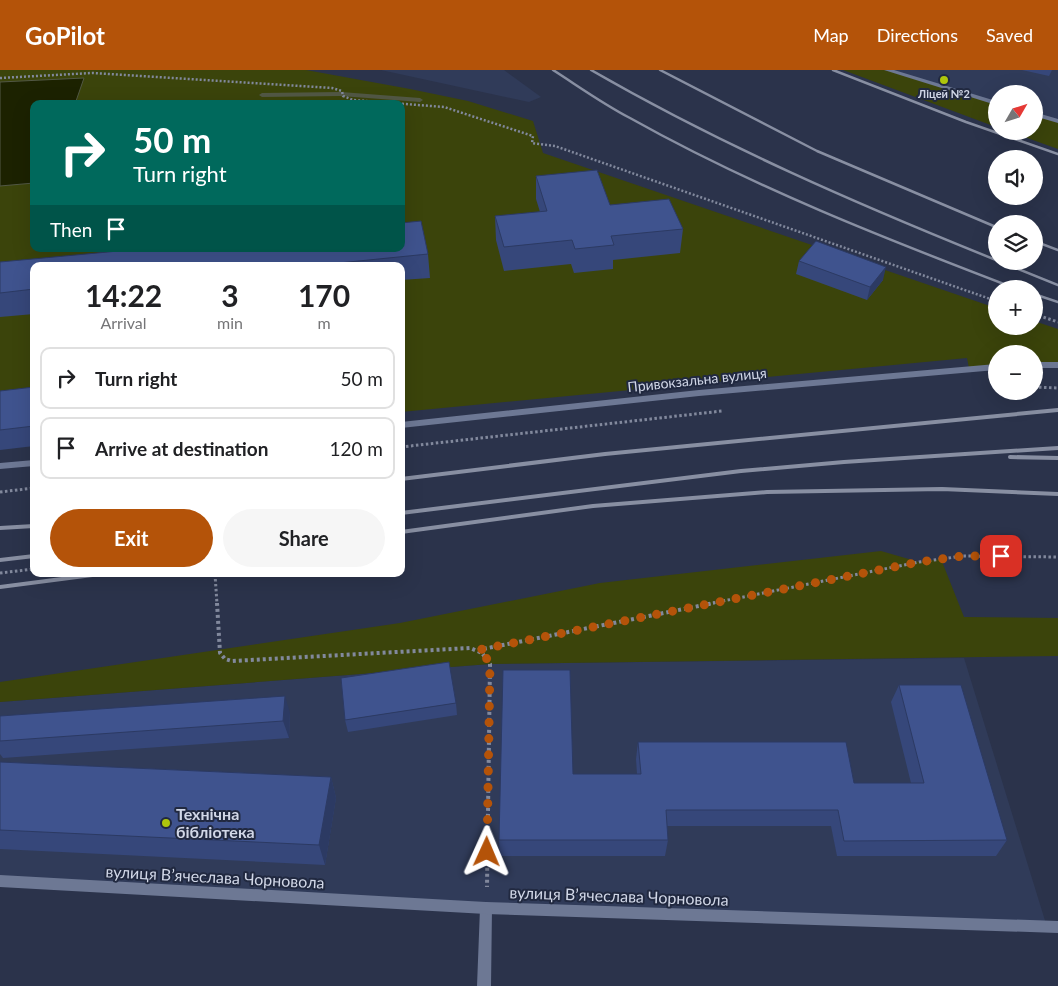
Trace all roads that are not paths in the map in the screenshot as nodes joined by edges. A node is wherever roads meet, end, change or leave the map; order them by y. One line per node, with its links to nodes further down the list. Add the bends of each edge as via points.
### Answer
1 (887, 70): 2 (street)
2 (988, 101)
3 (1043, 117): 4 (street)
4 (1058, 121)
5 (1043, 365): 6 (street)
6 (1058, 365)
7 (988, 368): 8 (street, Привокзальна вулиця, via 698,393)
8 (405, 425)
9 (30, 463): 10 (street)
10 (0, 466)
11 (0, 881): 12 (street, вулиця Вʼячеслава Чорновола)
12 (486, 908): 13 (street, вулиця Вʼячеслава Чорновола); 14 (street)
13 (1058, 927)
14 (484, 986)

